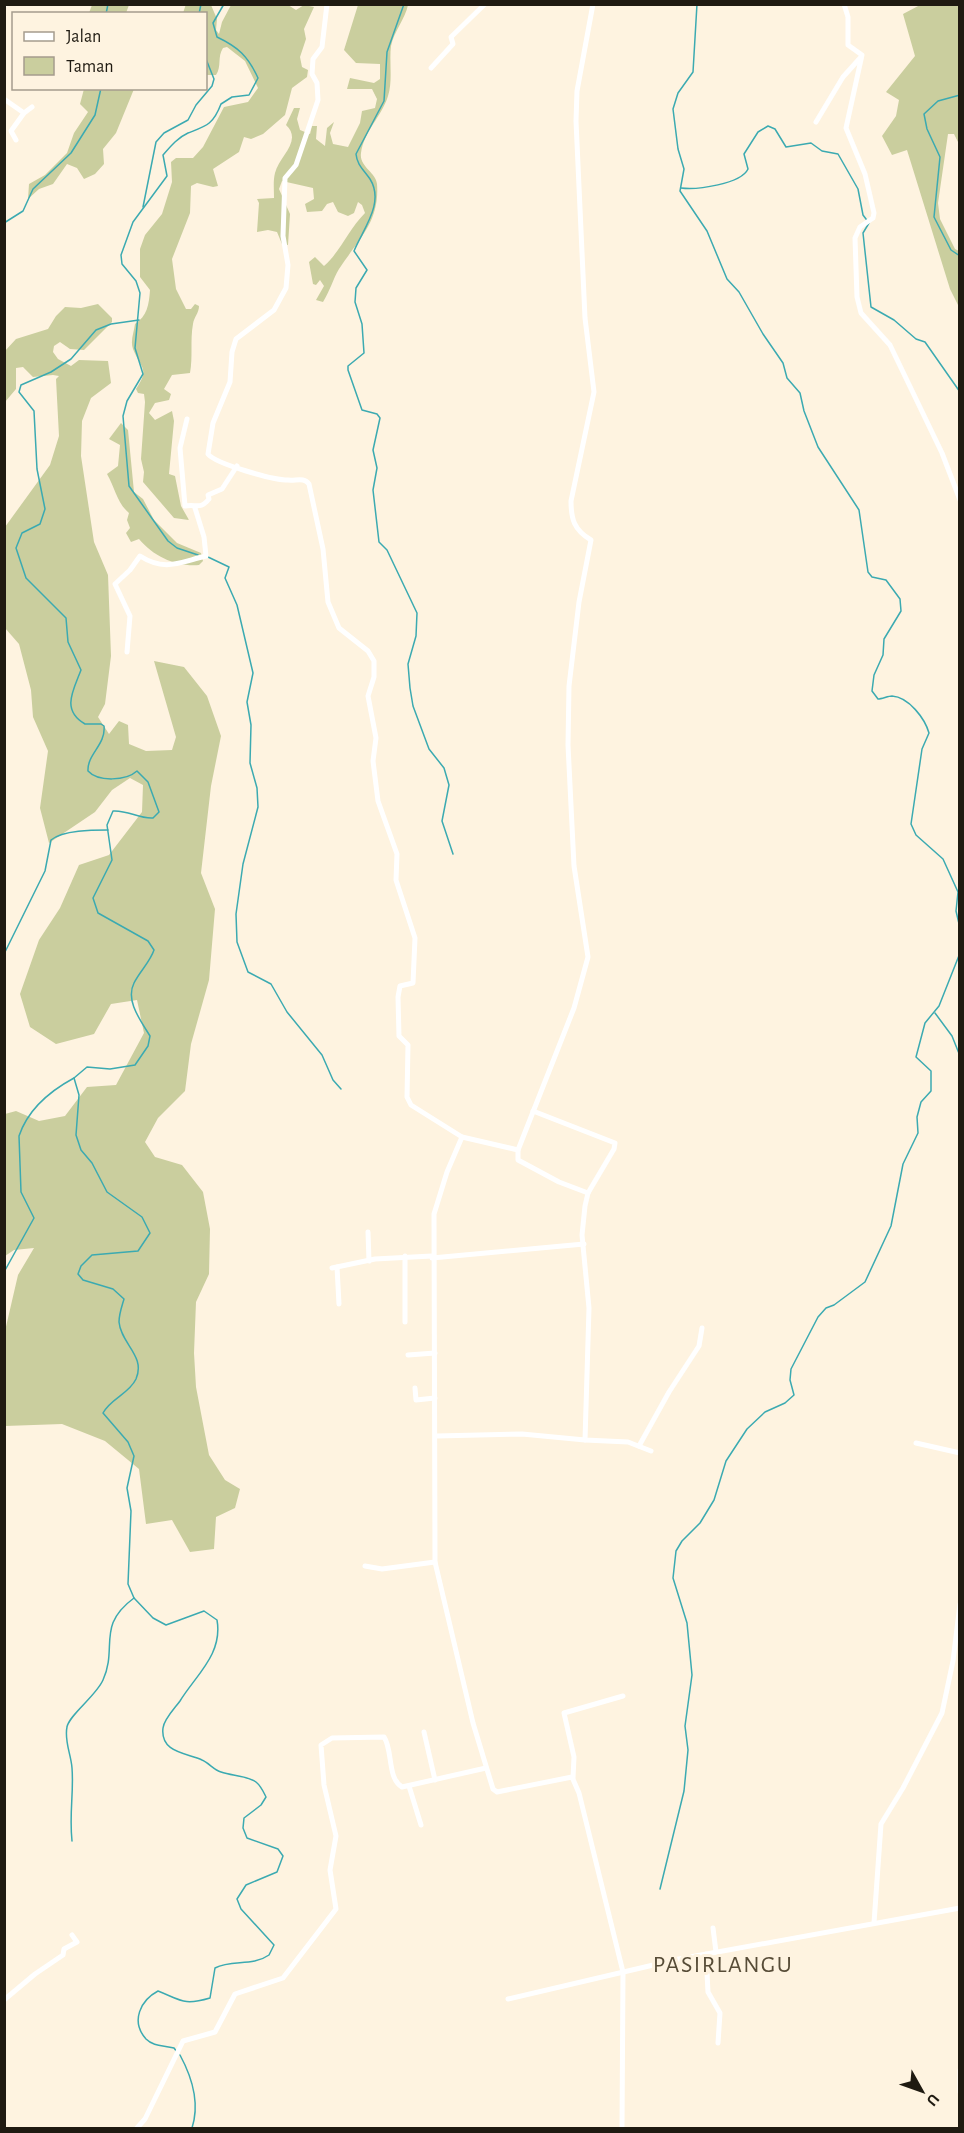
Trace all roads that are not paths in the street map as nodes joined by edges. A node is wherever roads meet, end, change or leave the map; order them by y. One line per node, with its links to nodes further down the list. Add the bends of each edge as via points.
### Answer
1 (327, 4): 13 (street, via 322,47 313,59 318,100 296,165 285,178 286,288 274,310 236,339 228,388 213,423 208,456)
2 (485, 4): 6 (street, via 451,38 453,44)
3 (593, 4): 17 (street, via 577,91 576,121 585,318 594,392 571,501 571,517 577,530 591,540 573,652 568,745 574,866 588,957 574,1008)
4 (844, 4): 5 (street, via 848,45)
5 (862, 55): 10 (street, via 843,77); 14 (street, via 846,128 865,174 874,213 855,238 857,297 861,314 890,345)
6 (431, 68)
7 (4, 99): 9 (street)
8 (32, 107): 9 (street)
9 (24, 113): 11 (street, via 11,131)
10 (816, 122)
11 (16, 140)
12 (187, 419): 15 (street, via 180,448 181,481 185,506)
13 (237, 466): 15 (street, via 222,489 208,495 204,505); 18 (street, via 258,476 308,482 323,549 328,602 339,628 372,655 374,677 369,698 374,717 373,761 378,801 393,839 396,880 415,938 413,983 400,986 398,997 399,1036 408,1045 406,1098)
14 (960, 500)
15 (195, 508): 16 (street, via 206,556 175,566 140,556 115,584 130,616)
16 (127, 652)
17 (533, 1111): 19 (street); 20 (street, via 615,1143)
18 (462, 1137): 19 (street); 24 (street, via 439,1194)
19 (518, 1150): 20 (street, via 518,1160)
20 (588, 1193): 22 (street)
21 (368, 1232): 25 (street)
22 (584, 1244): 24 (street); 34 (street, via 589,1308)
23 (405, 1256): 24 (street); 25 (street); 27 (street)
24 (432, 1257): 29 (street)
25 (369, 1261): 26 (street, via 335,1268)
26 (339, 1304)
27 (405, 1322)
28 (702, 1328): 36 (street, via 699,1346)
29 (435, 1353): 30 (street); 32 (street)
30 (408, 1355)
31 (415, 1388): 32 (street, via 416,1400)
32 (435, 1398): 33 (street)
33 (437, 1437): 34 (street, via 522,1434); 39 (street)
34 (585, 1440): 36 (street)
35 (916, 1443): 38 (street)
36 (639, 1446): 37 (street)
37 (651, 1451)
38 (960, 1453)
39 (435, 1562): 40 (street, via 382,1569); 44 (street)
40 (365, 1566)
41 (960, 1604): 50 (street, via 942,1713 881,1824)
42 (623, 1696): 45 (street, via 564,1713 574,1757)
43 (424, 1732): 46 (street)
44 (486, 1768): 45 (street, via 497,1792); 46 (street)
45 (573, 1778): 55 (street)
46 (435, 1780): 47 (street)
47 (409, 1786): 48 (street); 61 (street, via 398,1784 384,1737 332,1738 321,1745 324,1785 336,1836 330,1870 336,1903 333,1916 317,1931 283,1978 234,1994 215,2032 183,2041)
48 (421, 1825)
49 (960, 1908): 50 (street)
50 (874, 1923): 53 (street)
51 (713, 1928): 53 (street)
52 (72, 1935): 57 (street, via 77,1942)
53 (716, 1952): 54 (street)
54 (706, 1954): 55 (street); 58 (street, via 708,1992 720,2013)
55 (623, 1972): 56 (street); 62 (street)
56 (508, 1999)
57 (4, 2000)
58 (718, 2043)
59 (960, 2070): 60 (street)
60 (960, 2092)
61 (137, 2128)
62 (622, 2128)

